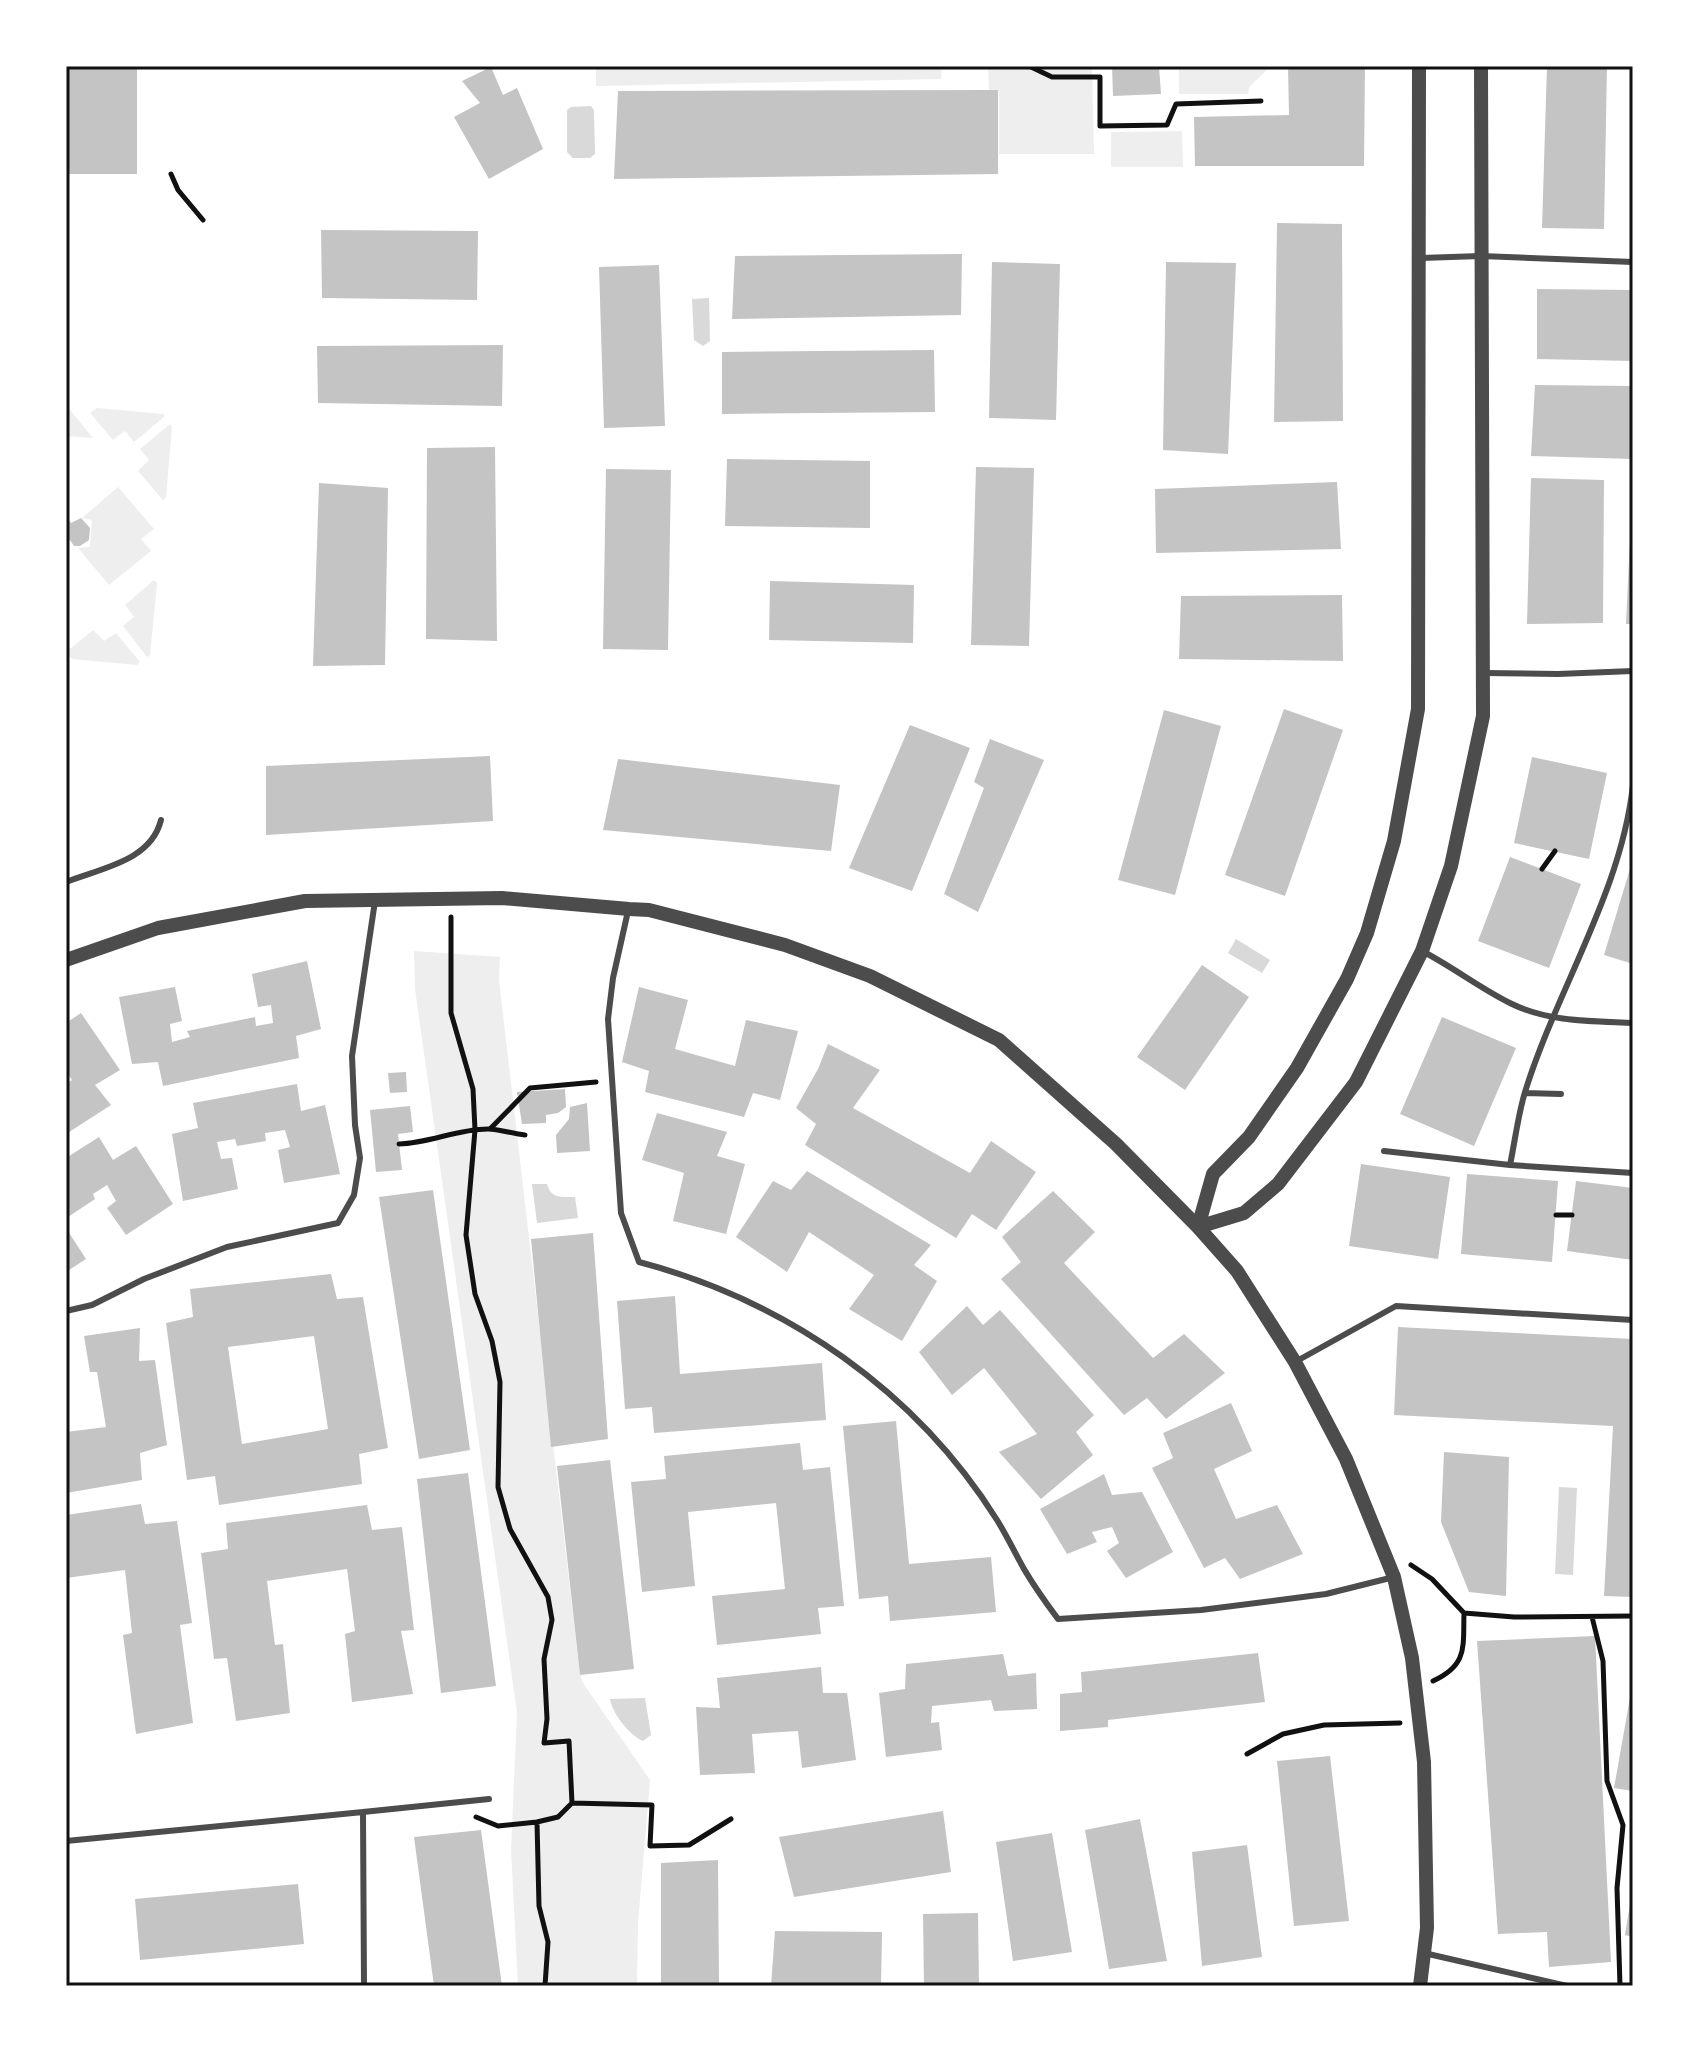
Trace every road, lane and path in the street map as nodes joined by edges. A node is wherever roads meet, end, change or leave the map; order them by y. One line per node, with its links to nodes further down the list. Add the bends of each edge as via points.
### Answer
1 (954, 66): 2 (path)
2 (963, 66)
3 (1029, 66): 6 (path, via 1052,77 1100,77 1100,126 1167,125 1176,104)
4 (1419, 66): 10 (street)
5 (1481, 66): 9 (street)
6 (1261, 101)
7 (171, 174): 8 (path)
8 (203, 220)
9 (1481, 256): 10 (lane); 11 (lane); 13 (street)
10 (1419, 259): 38 (street, via 1418,709 1394,841 1367,933 1347,979 1297,1068 1249,1137 1213,1174)
11 (1633, 262)
12 (1633, 671): 13 (lane)
13 (1483, 673): 22 (street, via 1483,716 1451,866)
14 (1633, 785): 24 (lane, via 1624,835)
15 (161, 820): 18 (lane, via 144,850)
16 (1555, 851): 17 (path)
17 (1542, 869)
18 (66, 882)
19 (376, 900): 20 (street); 23 (street, via 305,901 158,928); 39 (lane, via 352,1056 360,1158 354,1195 338,1223 227,1247 92,1305)
20 (451, 900): 21 (street, via 502,898); 30 (path, via 451,1013 473,1089)
21 (629, 909): 26 (lane, via 610,1006); 38 (street, via 785,945 870,976 999,1040 1116,1144)
22 (1422, 951): 24 (lane, via 1513,1004); 38 (street, via 1356,1082 1278,1184 1244,1213)
23 (66, 960)
24 (1554, 1018): 25 (lane); 27 (lane)
25 (1633, 1023)
26 (611, 1082): 29 (path, via 530,1088); 43 (lane, via 621,1213 639,1262 696,1279 778,1316 843,1355 896,1399 942,1446 997,1520 1058,1619 1201,1610 1326,1594)
27 (1525, 1093): 28 (lane); 34 (lane)
28 (1561, 1094)
29 (491, 1128): 30 (path); 31 (path)
30 (475, 1130): 32 (path); 51 (path, via 466,1235 475,1294 500,1382 498,1487 510,1529 548,1597 552,1620 544,1659 544,1743 569,1741)
31 (525, 1135)
32 (399, 1144)
33 (1384, 1151): 34 (lane)
34 (1510, 1165): 35 (lane)
35 (1633, 1173)
36 (1556, 1215): 37 (path)
37 (1572, 1215)
38 (1198, 1227): 41 (street, via 1237,1271)
39 (66, 1311)
40 (1633, 1320): 41 (lane, via 1396,1306)
41 (1295, 1362): 42 (street, via 1346,1459)
42 (1380, 1544): 43 (street); 44 (path, via 1432,1579)
43 (1394, 1577): 47 (street)
44 (1464, 1613): 46 (path); 47 (path, via 1462,1657 1451,1673)
45 (1633, 1616): 46 (path)
46 (1592, 1617): 62 (path, via 1603,1661 1607,1781 1623,1825 1617,1888)
47 (1416, 1689): 48 (street)
48 (1419, 1722): 49 (path, via 1324,1725 1283,1734); 57 (street, via 1424,1762)
49 (1247, 1754)
50 (489, 1799): 52 (lane)
51 (572, 1803): 54 (path, via 652,1805 650,1846 689,1845); 55 (path, via 558,1817)
52 (446, 1804): 53 (lane); 55 (path, via 498,1826)
53 (363, 1812): 56 (lane); 58 (lane)
54 (731, 1819)
55 (537, 1822): 59 (path, via 539,1906 548,1942)
56 (66, 1841)
57 (1424, 1953): 60 (street); 61 (lane)
58 (364, 1986)
59 (545, 1986)
60 (1420, 1986)
61 (1567, 1986)
62 (1620, 1986)

